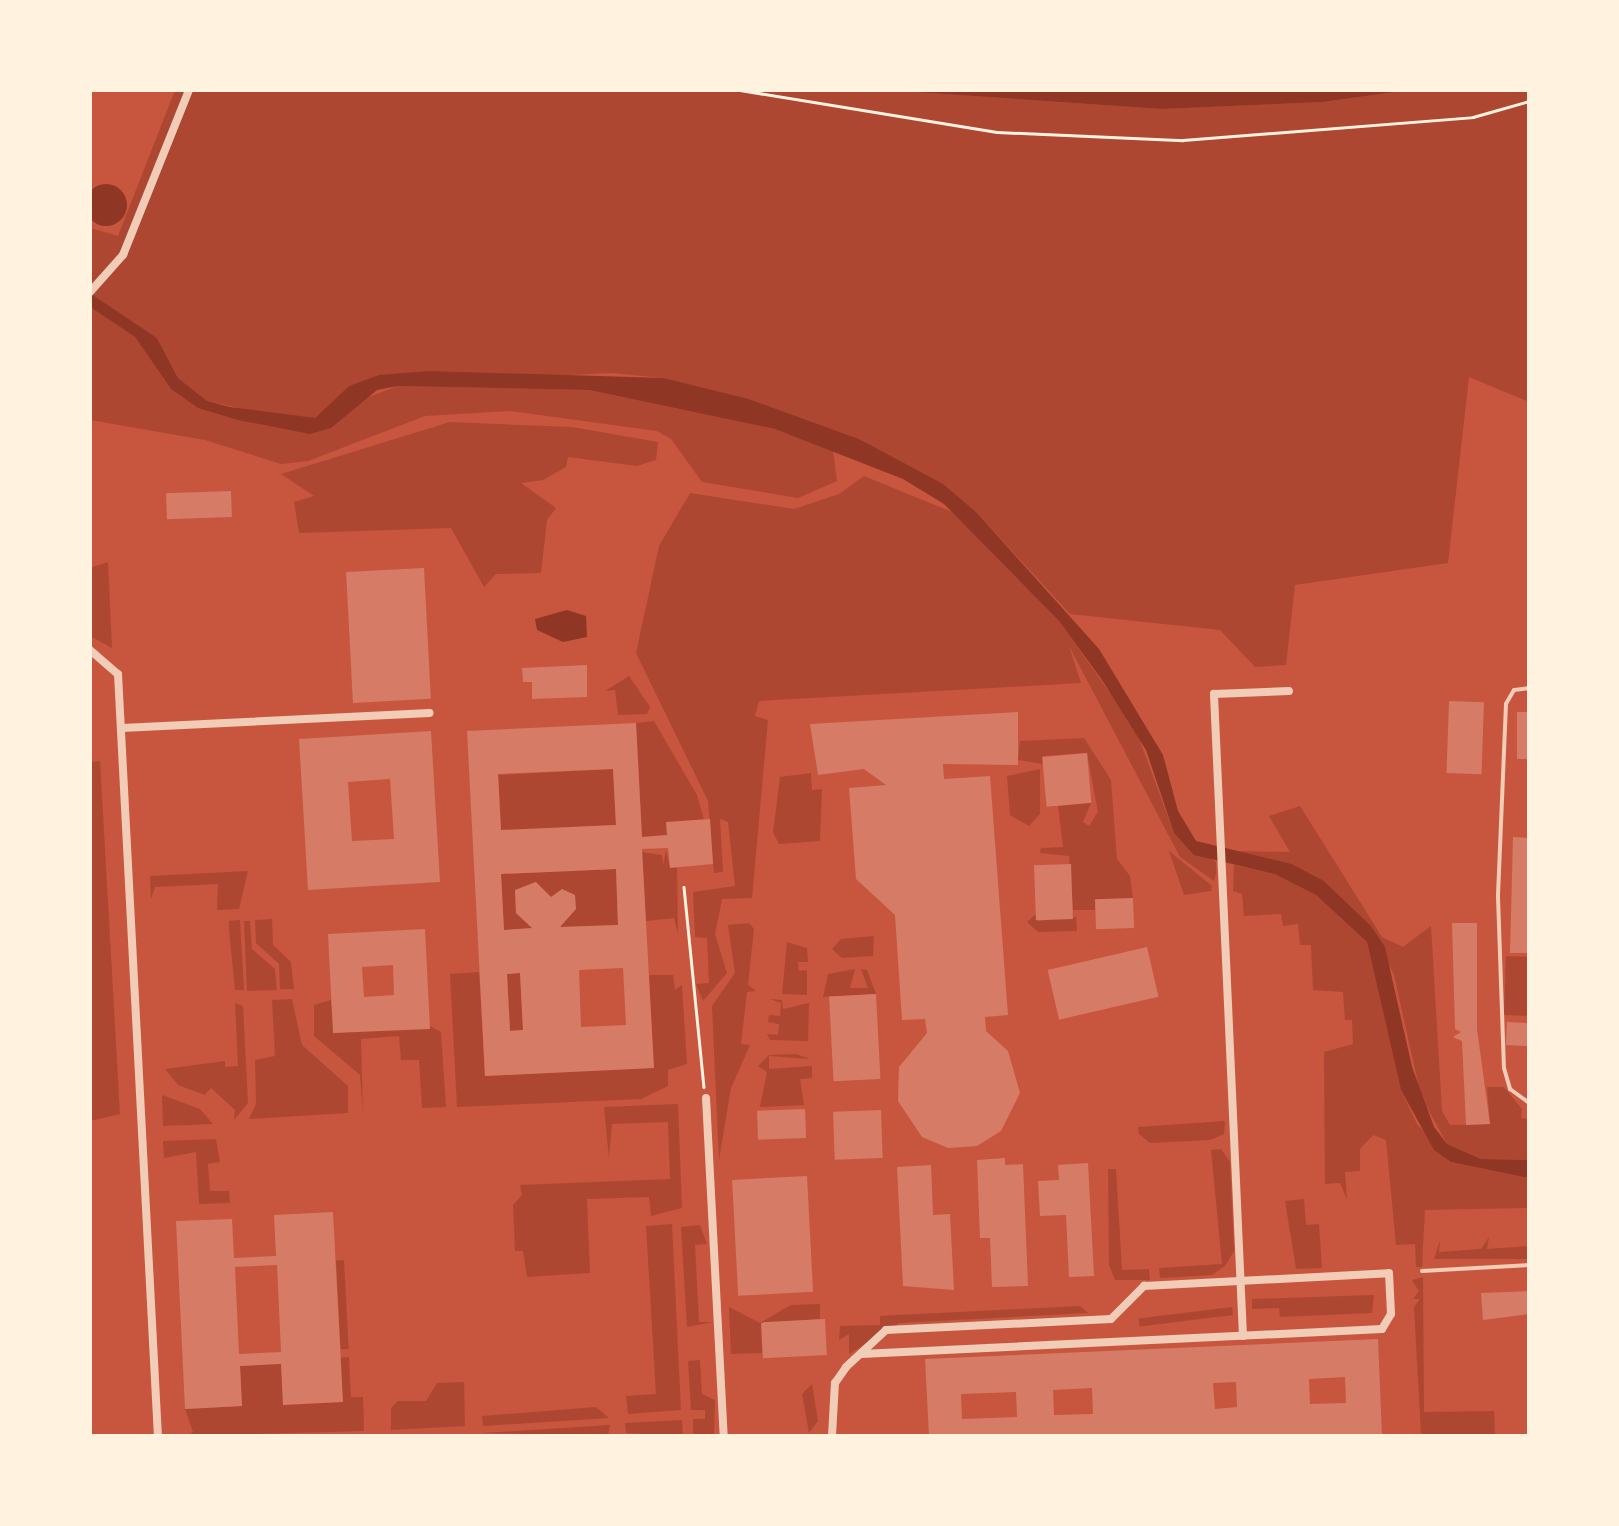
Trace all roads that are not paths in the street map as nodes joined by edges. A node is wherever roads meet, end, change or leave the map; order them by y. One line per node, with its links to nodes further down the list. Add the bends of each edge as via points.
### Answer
1 (189, 90): 2 (street, via 123,256)
2 (92, 290)
3 (90, 650): 7 (street, via 118,674)
4 (1529, 688): 9 (lane, via 1514,690 1506,704 1500,1036 1510,1089)
5 (1289, 690): 12 (street, via 1214,694)
6 (430, 713): 7 (street)
7 (122, 728): 15 (street)
8 (706, 1098): 16 (street)
9 (1529, 1103)
10 (1529, 1265): 11 (lane)
11 (1422, 1271)
12 (1242, 1281): 13 (street); 13 (street, via 1389,1273 1392,1314 1390,1323 1371,1331); 14 (street, via 1144,1286 1112,1319 886,1330)
13 (1243, 1336): 14 (street)
14 (862, 1354): 17 (street, via 834,1382)
15 (158, 1436)
16 (724, 1436)
17 (832, 1436)

